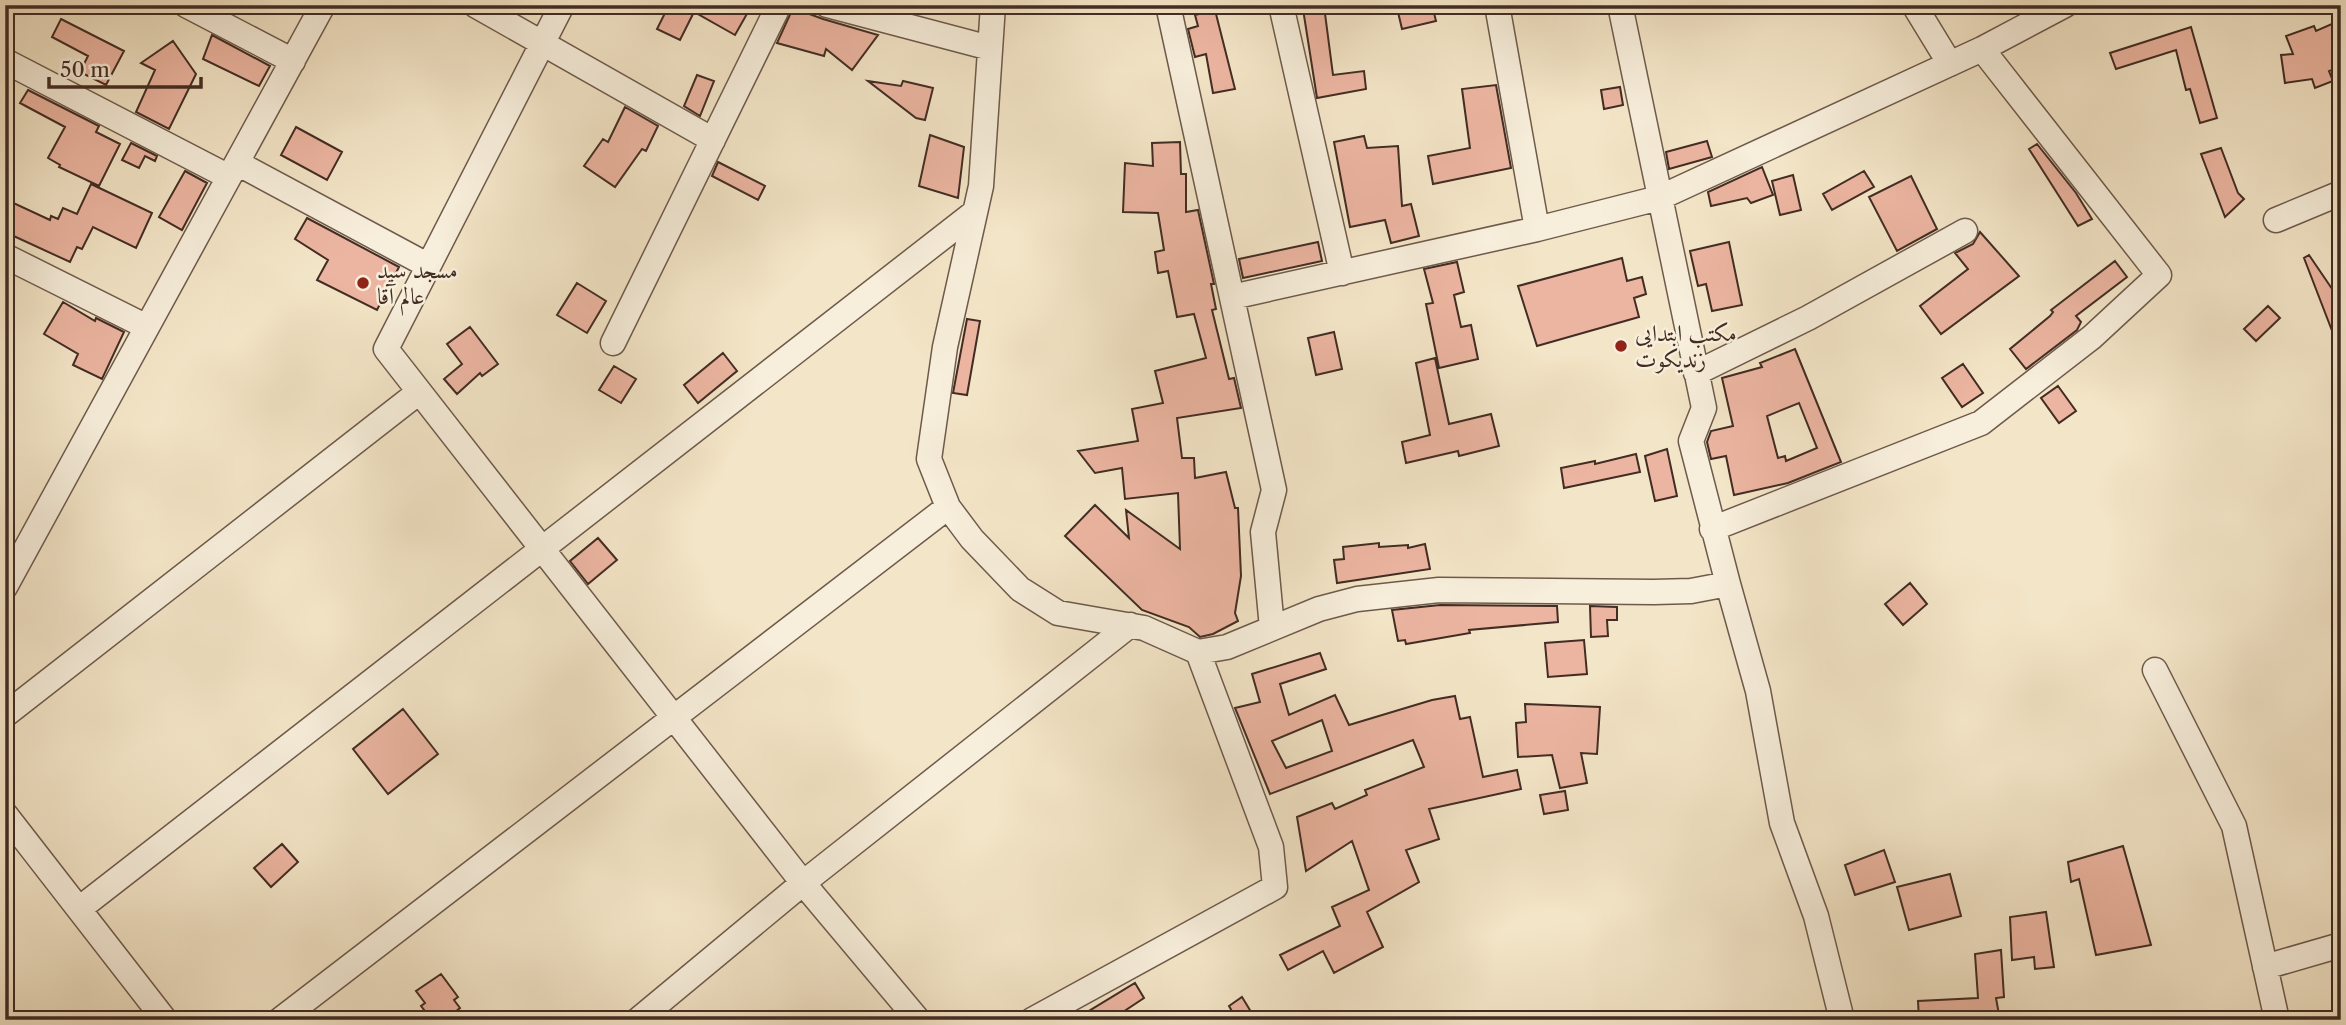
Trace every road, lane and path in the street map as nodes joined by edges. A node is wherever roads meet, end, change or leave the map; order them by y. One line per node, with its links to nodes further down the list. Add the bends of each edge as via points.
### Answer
1 (186, 5): 18 (street)
2 (323, 5): 18 (street)
3 (475, 5): 14 (street)
4 (562, 5): 14 (street)
5 (779, 5): 20 (street)
6 (827, 5): 15 (street)
7 (993, 5): 15 (street)
8 (1168, 5): 31 (street)
9 (1281, 5): 30 (street)
10 (1497, 5): 26 (street)
11 (1620, 5): 23 (street)
12 (1914, 5): 19 (street)
13 (2064, 5): 16 (street)
14 (543, 43): 20 (street); 29 (street)
15 (990, 48): 24 (street, via 981,186)
16 (1982, 49): 19 (street); 37 (street, via 2160,275 2092,337 1981,423)
17 (5, 61): 21 (street)
18 (293, 61): 21 (street)
19 (1950, 64): 23 (street)
20 (713, 140): 33 (street)
21 (233, 170): 29 (street); 32 (street)
22 (2341, 193): 25 (street)
23 (1659, 198): 26 (street); 34 (street)
24 (975, 212): 36 (street, via 945,347 929,458); 38 (street)
25 (2276, 220)
26 (1537, 229): 30 (street)
27 (1965, 231): 34 (street, via 1808,318)
28 (5, 256): 32 (street)
29 (427, 265): 35 (street, via 386,349)
30 (1342, 273): 31 (street)
31 (1232, 298): 42 (street, via 1274,490 1263,532)
32 (147, 327): 40 (street)
33 (613, 343)
34 (1696, 373): 37 (street, via 1704,408 1691,441)
35 (419, 392): 38 (street); 45 (street)
36 (948, 507): 41 (street, via 1020,589 1058,613); 46 (street)
37 (1712, 528): 39 (street)
38 (541, 550): 46 (street); 49 (street)
39 (1728, 584): 42 (street, via 1667,592 1439,590 1357,599); 57 (street, via 1758,691 1782,823 1816,916)
40 (5, 587)
41 (1130, 625): 43 (street); 48 (street)
42 (1272, 628): 43 (street, via 1227,647)
43 (1198, 652): 56 (street, via 1271,847 1275,887)
44 (2155, 670): 51 (street, via 2234,826)
45 (5, 715)
46 (673, 718): 48 (street); 53 (street)
47 (5, 814): 49 (street)
48 (803, 883): 54 (street); 55 (street)
49 (79, 909): 52 (street)
50 (2341, 945): 51 (street)
51 (2265, 967): 58 (street)
52 (165, 1020)
53 (280, 1020)
54 (638, 1020)
55 (918, 1020)
56 (1032, 1020)
57 (1842, 1020)
58 (2277, 1020)

